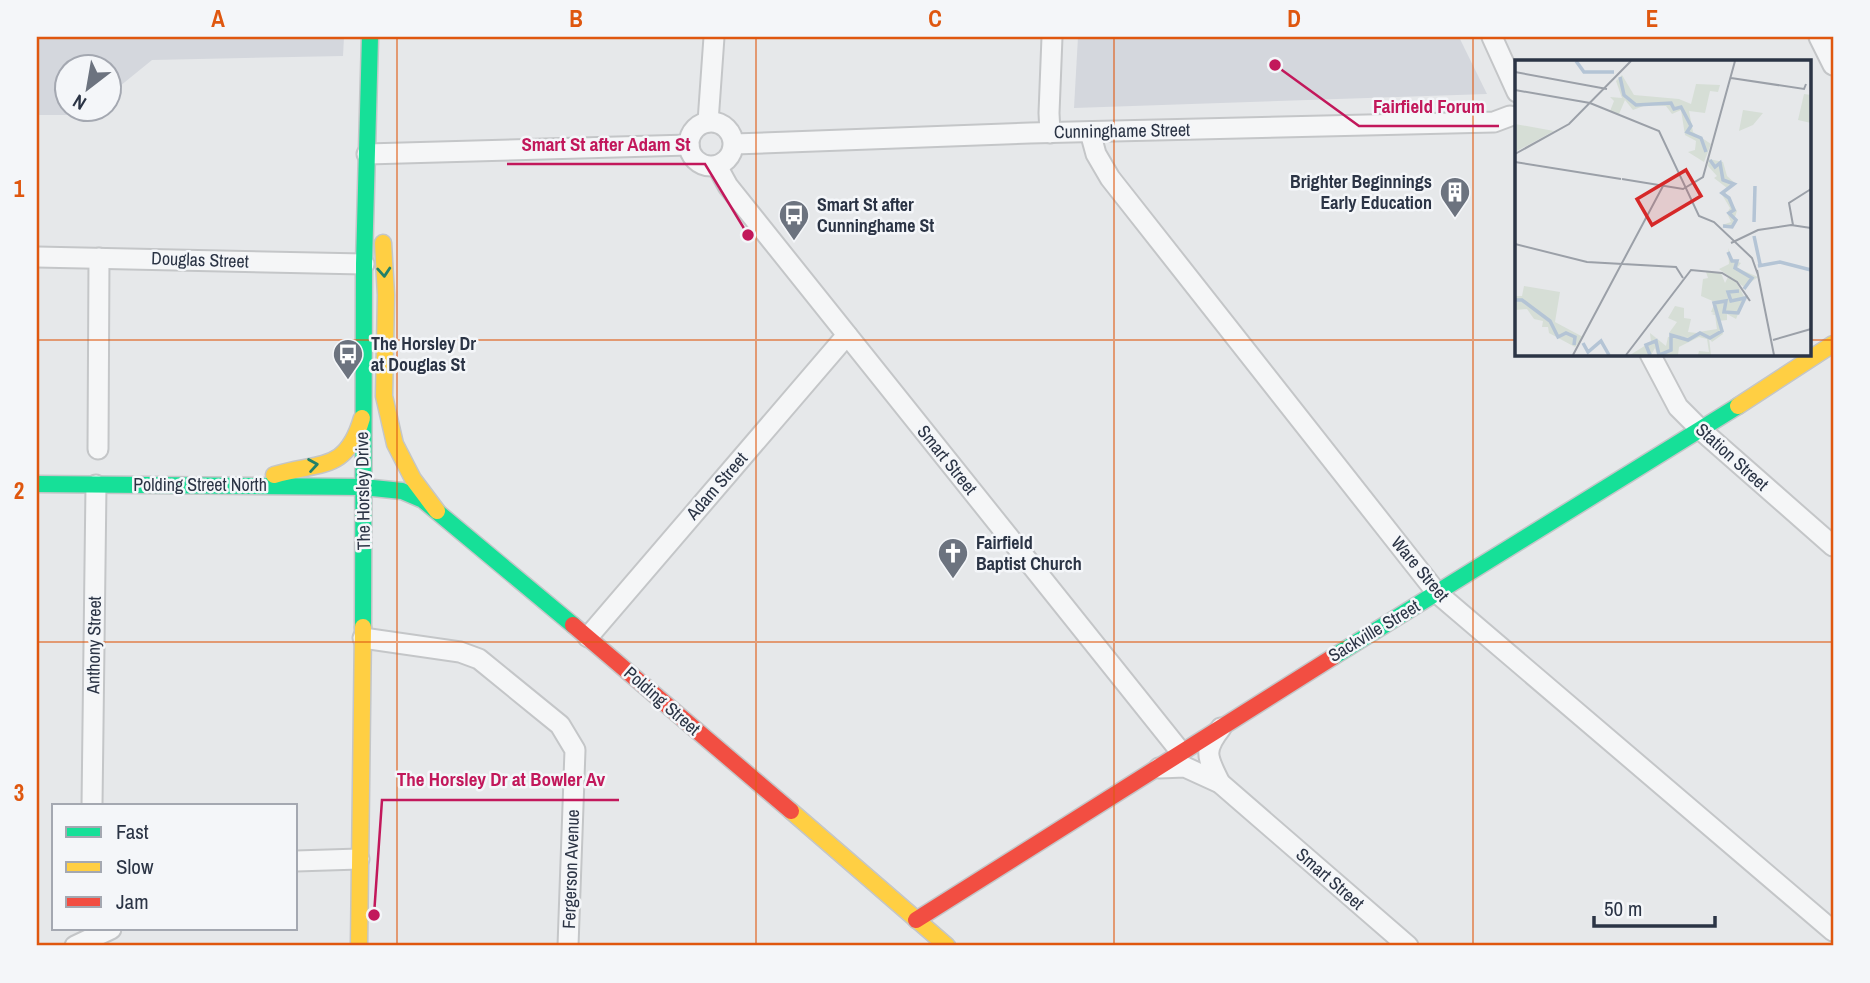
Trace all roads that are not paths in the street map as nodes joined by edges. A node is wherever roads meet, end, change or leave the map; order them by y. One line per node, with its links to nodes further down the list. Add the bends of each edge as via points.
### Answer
1 (370, 37): 14 (main road, The Horsley Drive)
2 (714, 37): 9 (street)
3 (1052, 37): 11 (street)
4 (1492, 37): 7 (street)
5 (1819, 37): 6 (street)
6 (1833, 65)
7 (1515, 89)
8 (1514, 113): 10 (street, Cunninghame Street, via 1494,122)
9 (708, 122): 12 (street, via 729,130); 13 (street, via 697,127)
10 (1090, 132): 11 (street, Cunninghame Street); 32 (street, Ware Street, via 1110,178)
11 (1050, 133): 12 (street, Cunninghame Street)
12 (734, 144): 15 (street, via 729,158)
13 (689, 145): 14 (street); 15 (street, via 698,162)
14 (367, 154): 16 (main road, The Horsley Drive)
15 (717, 166): 20 (street, Smart Street)
16 (367, 207): 19 (main road, The Horsley Drive); 30 (main road, one-way to 30, via 382,234 384,396 396,444)
17 (37, 257): 18 (street, Douglas Street)
18 (99, 258): 19 (street, Douglas Street); 25 (street)
19 (364, 264): 23 (main road, The Horsley Drive)
20 (847, 335): 33 (street, Adam Street); 36 (street, Smart Street)
21 (1833, 344): 24 (main road, Sackville Street)
22 (1651, 355): 24 (street, Station Street, via 1678,407)
23 (362, 418): 28 (main road, one-way to 23, via 294,468 341,458 359,435); 29 (main road, The Horsley Drive)
24 (1701, 430): 31 (street, Station Street); 32 (main road, Sackville Street)
25 (98, 449)
26 (37, 484): 27 (main road, Polding Street North)
27 (96, 485): 28 (main road, Polding Street North); 39 (street, Anthony Street)
28 (249, 486): 29 (main road, Polding Street North)
29 (363, 487): 30 (main road, Polding Street, via 411,492); 34 (main road, The Horsley Drive)
30 (437, 511): 33 (main road, Polding Street)
31 (1833, 546)
32 (1437, 593): 35 (main road, Sackville Street); 43 (street, Ware Street)
33 (587, 637): 42 (main road, Polding Street)
34 (363, 638): 40 (main road, The Horsley Drive); 47 (street, Fergerson Avenue, via 460,652 479,659 560,725 575,750)
35 (1227, 722): 36 (main road, Sackville Street); 38 (street, Smart Street, via 1207,752)
36 (1180, 751): 37 (main road, Sackville Street)
37 (1146, 772): 38 (street, Smart Street, via 1185,767); 42 (main road, Sackville Street)
38 (1220, 783): 49 (street, Smart Street)
39 (92, 804)
40 (359, 859): 41 (street); 46 (main road, The Horsley Drive)
41 (298, 860)
42 (916, 920): 48 (main road, Polding Street)
43 (1833, 931)
44 (98, 935): 45 (street)
45 (75, 946)
46 (359, 946)
47 (568, 946)
48 (947, 946)
49 (1408, 946)

